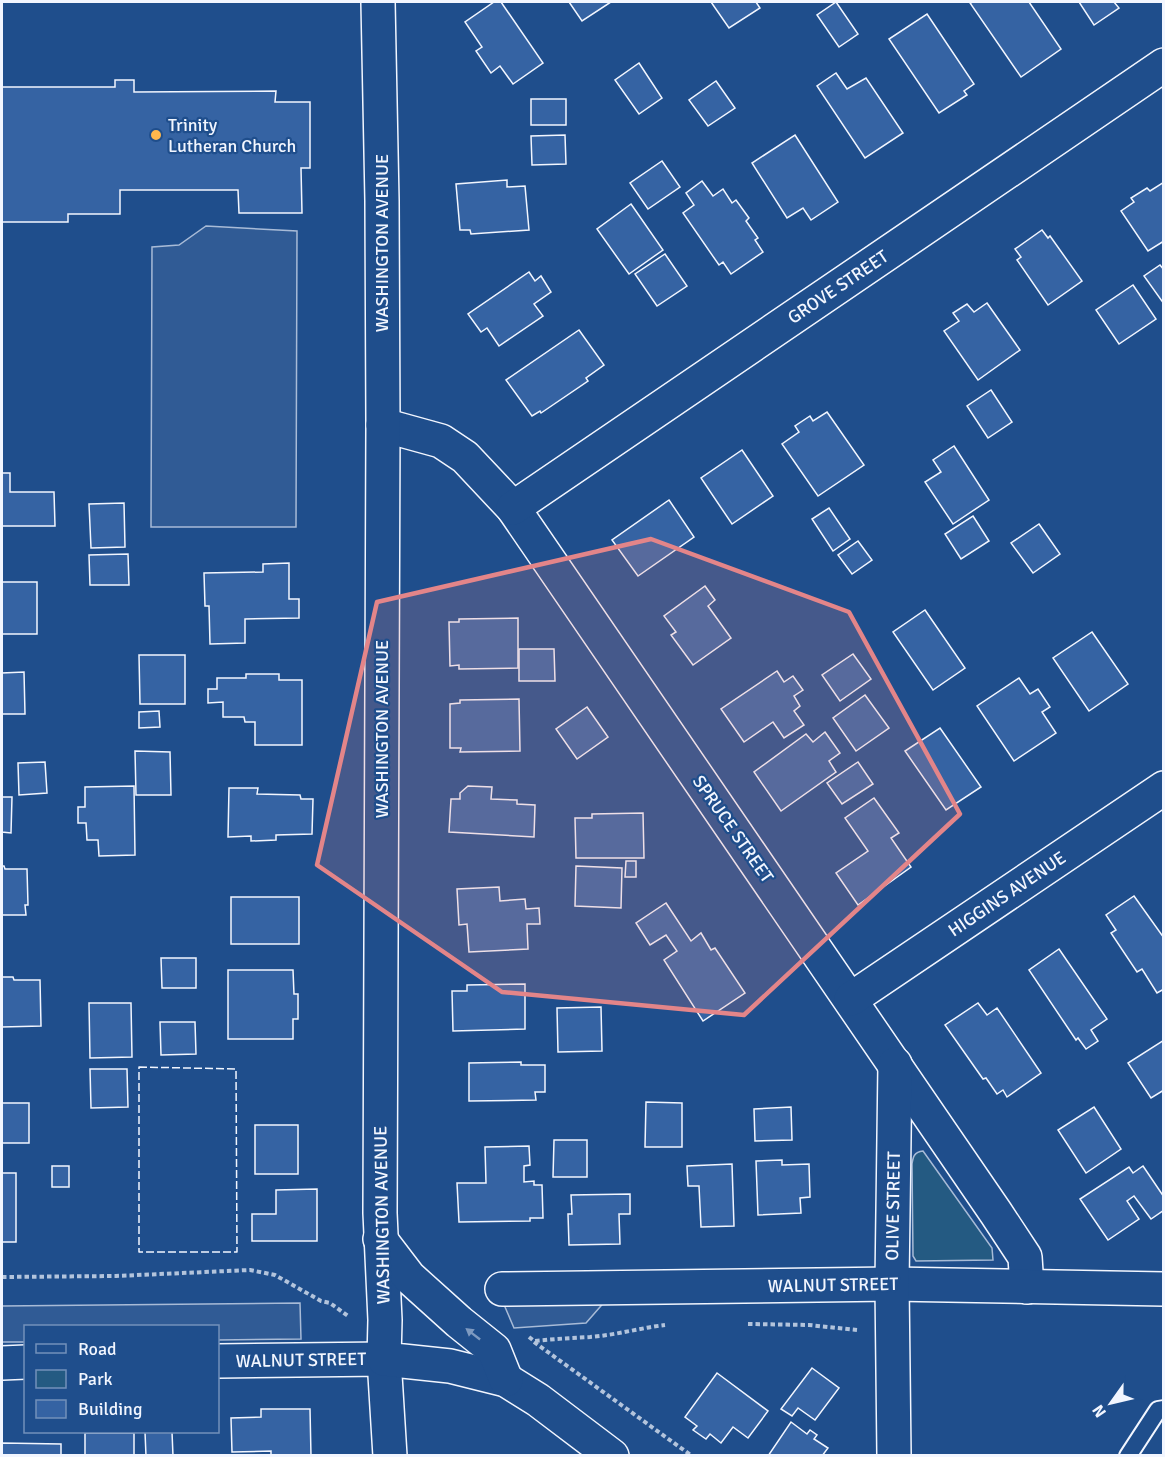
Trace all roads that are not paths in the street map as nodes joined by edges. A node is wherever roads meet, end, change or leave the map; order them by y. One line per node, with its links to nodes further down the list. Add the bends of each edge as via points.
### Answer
1 (378, 2): 3 (street, WASHINGTON AVENUE)
2 (1164, 65): 4 (street, GROVE STREET)
3 (383, 425): 4 (street, SPRUCE STREET, via 441,441 465,457); 8 (street, WASHINGTON AVENUE)
4 (513, 508): 6 (street, SPRUCE STREET)
5 (1164, 788): 6 (street, HIGGINS AVENUE)
6 (851, 999): 7 (street, SPRUCE STREET)
7 (895, 1064): 9 (street, OLIVE STREET); 10 (street, SPRUCE STREET, via 1025,1257)
8 (380, 1239): 13 (street, WASHINGTON AVENUE); 17 (street, one-way to 8, via 495,1350 409,1277)
9 (892, 1284): 10 (street, WALNUT STREET); 11 (street, WALNUT STREET); 21 (street, OLIVE STREET)
10 (1027, 1287): 12 (street, WALNUT STREET)
11 (502, 1289)
12 (1164, 1289)
13 (384, 1359): 14 (street, WALNUT STREET); 17 (street, WALNUT STREET, via 450,1365); 19 (street, WASHINGTON AVENUE)
14 (219, 1361)
15 (24, 1362): 16 (street)
16 (2, 1363)
17 (506, 1380): 20 (street, WALNUT STREET)
18 (1164, 1409): 22 (lane, via 1158,1410)
19 (390, 1455)
20 (612, 1455)
21 (894, 1455)
22 (1128, 1455)

